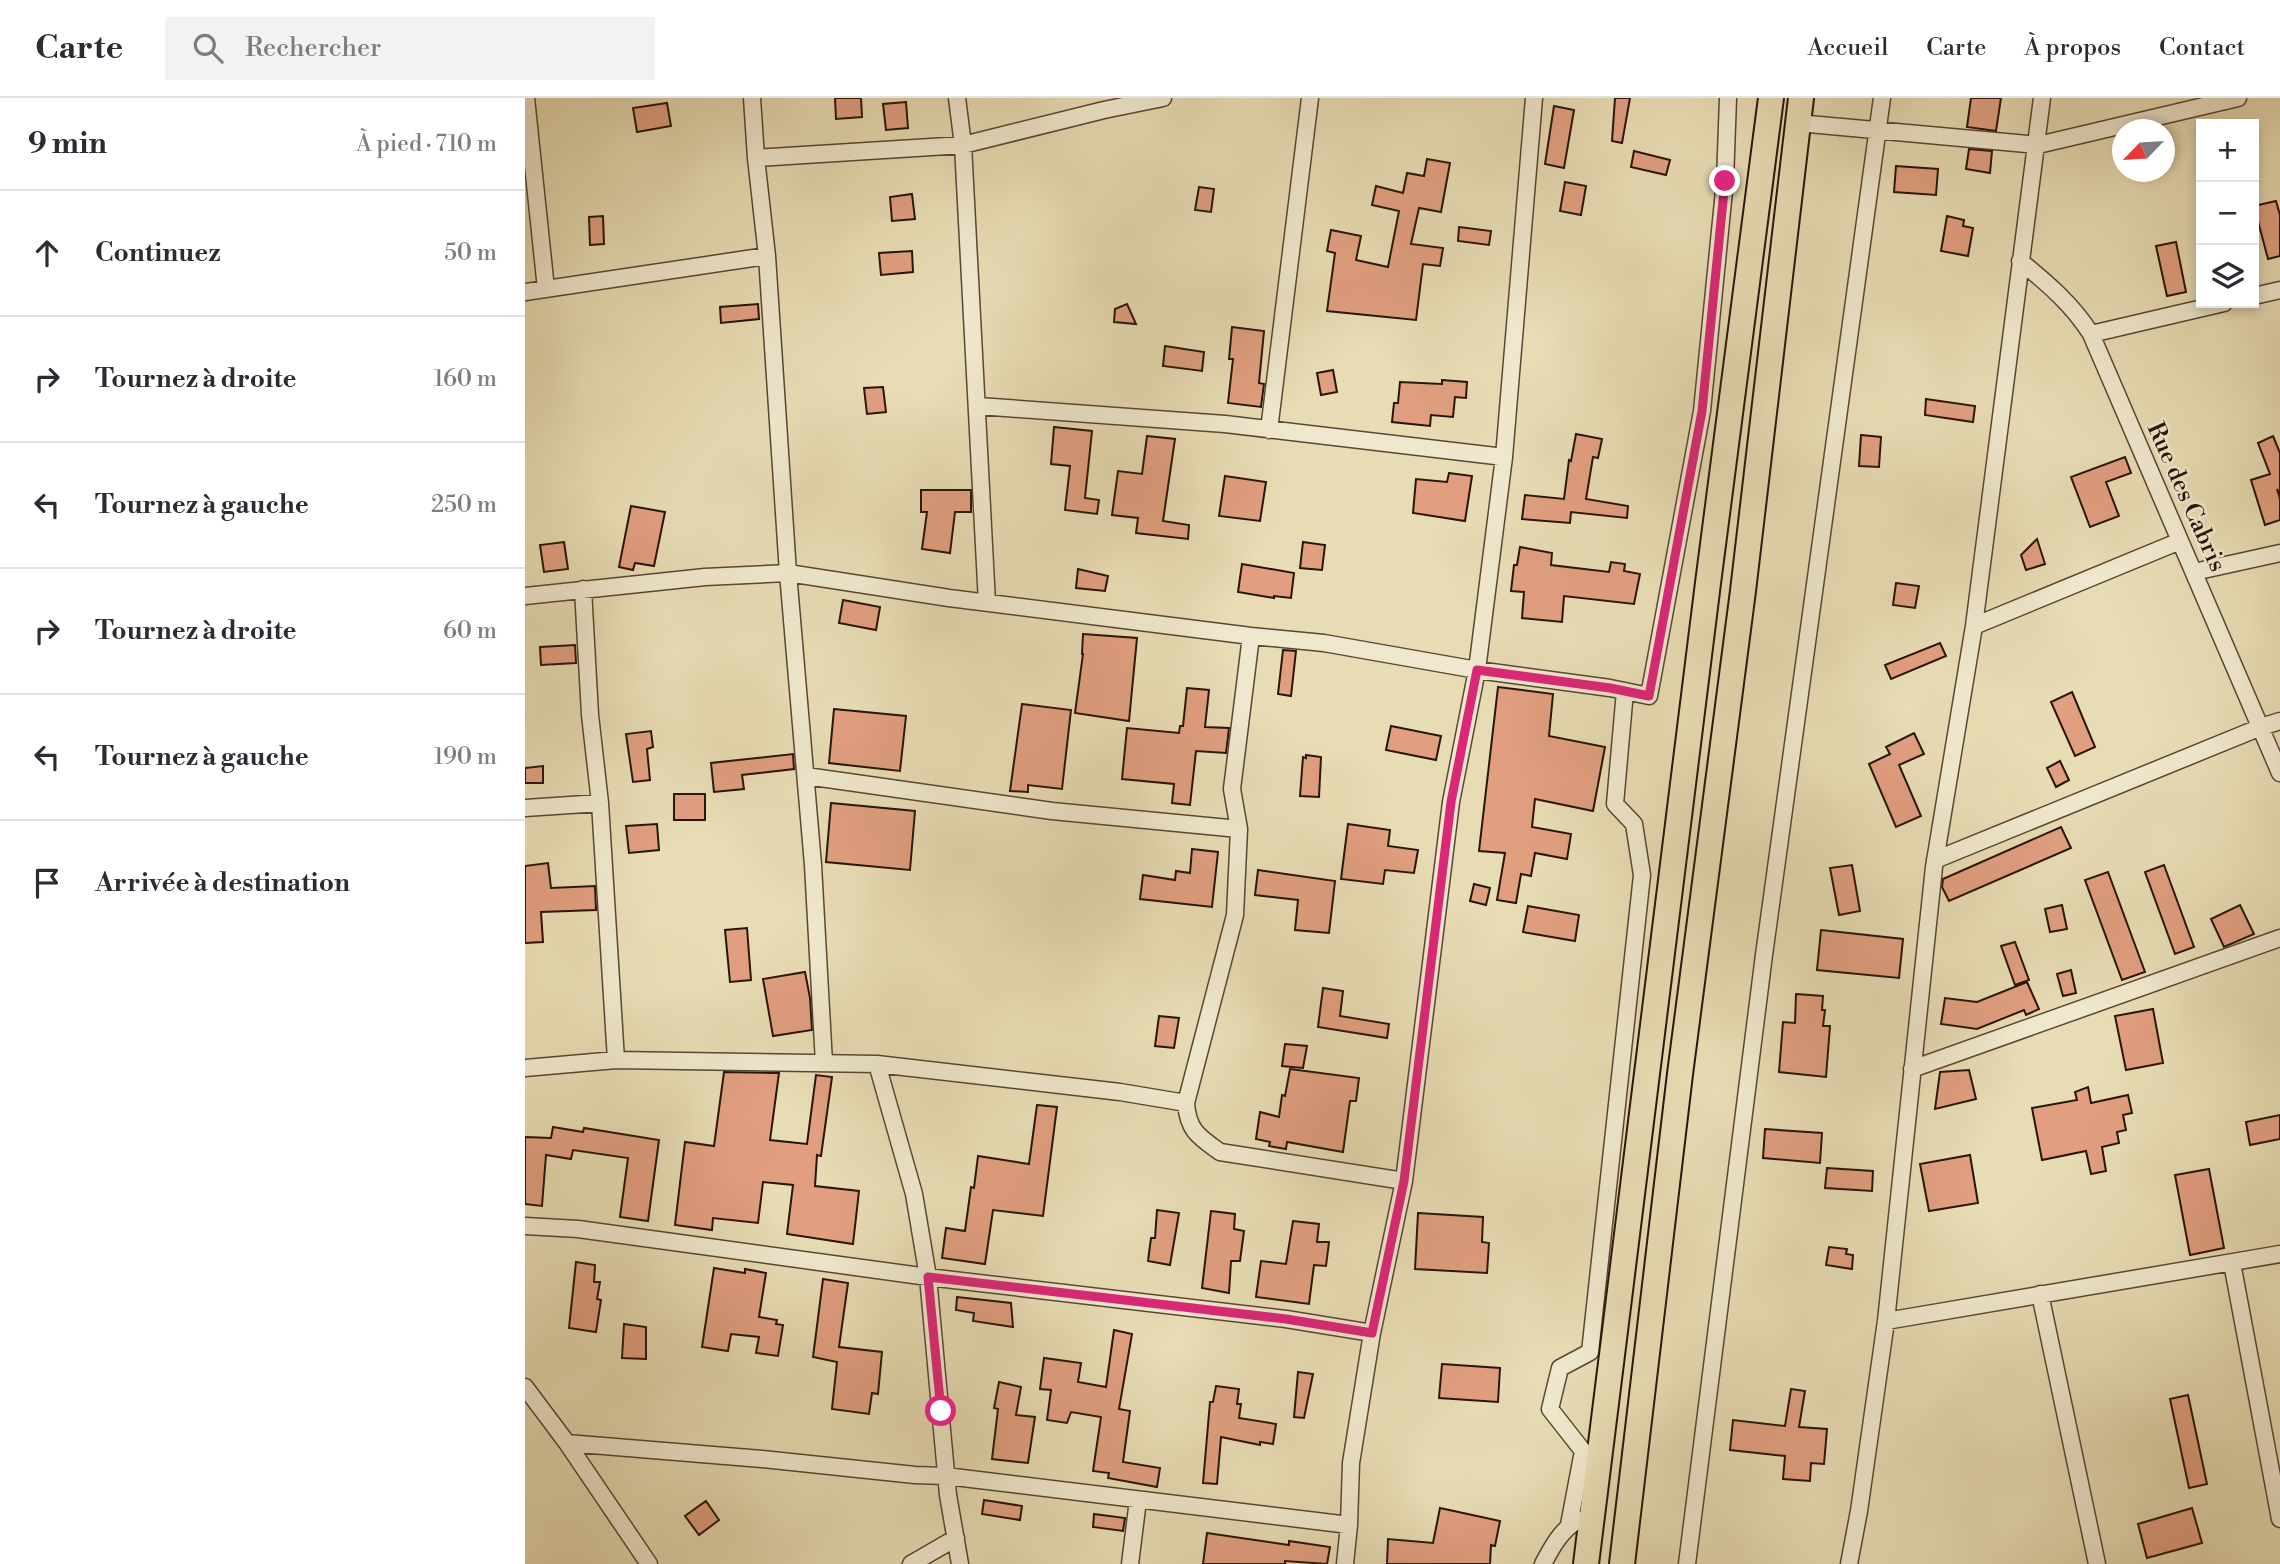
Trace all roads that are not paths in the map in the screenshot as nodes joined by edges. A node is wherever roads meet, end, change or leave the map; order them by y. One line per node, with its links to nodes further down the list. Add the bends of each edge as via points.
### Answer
1 (526, 98): 20 (street)
2 (752, 98): 17 (street)
3 (957, 98): 15 (street)
4 (1163, 98): 15 (street)
5 (1310, 98): 27 (street)
6 (1534, 98): 28 (street)
7 (1728, 98): 39 (street, via 1725,181 1702,411 1649,696)
8 (1771, 98): 67 (main road)
9 (1801, 98): 13 (main road)
10 (1882, 98): 14 (street)
11 (2042, 98): 16 (street)
12 (2238, 98): 16 (street)
13 (1798, 122): 14 (street); 79 (main road)
14 (1878, 130): 16 (street); 80 (street, via 1764,955)
15 (963, 145): 17 (street); 26 (street)
16 (2038, 145): 19 (street)
17 (756, 158): 18 (street)
18 (767, 256): 20 (street); 32 (street)
19 (2020, 261): 25 (street, Rue des Cabris, via 2054,288); 36 (street)
20 (546, 289): 22 (street)
21 (2280, 290): 23 (street)
22 (525, 292)
23 (2259, 295)
24 (2203, 308): 25 (street)
25 (2091, 334): 29 (street, Rue des Cabris)
26 (979, 405): 27 (street); 35 (street)
27 (1269, 430): 28 (street)
28 (1504, 457): 38 (street)
29 (2180, 541): 31 (street, Rue des Cabris); 36 (street)
30 (2280, 553): 31 (street)
31 (2195, 572): 41 (street, Rue des Cabris)
32 (788, 573): 33 (street); 35 (street); 43 (street)
33 (583, 589): 34 (street); 44 (street)
34 (525, 596)
35 (988, 603): 37 (street)
36 (1975, 626): 47 (street)
37 (1251, 636): 38 (street, via 1324,643); 46 (street, via 1232,789)
38 (1477, 670): 39 (street); 55 (street, via 1451,802)
39 (1625, 691): 70 (street, via 1615,804 1634,824 1642,875 1590,1352 1560,1368 1551,1409 1583,1451)
40 (2280, 721): 41 (street)
41 (2261, 727): 42 (street, Rue des Cabris); 47 (street)
42 (2280, 773)
43 (806, 776): 46 (street, via 1052,811); 50 (street)
44 (600, 803): 45 (street); 49 (street)
45 (525, 808)
46 (1238, 829): 54 (street, via 1235,915)
47 (1935, 860): 53 (street)
48 (2280, 937): 53 (street)
49 (616, 1060): 50 (street); 52 (street)
50 (824, 1063): 51 (street)
51 (877, 1064): 54 (street); 59 (street, via 914,1194)
52 (525, 1068)
53 (1912, 1069): 61 (street)
54 (1186, 1103): 55 (street, via 1187,1119 1196,1134 1220,1152)
55 (1404, 1181): 62 (street)
56 (525, 1226): 59 (street, via 578,1229)
57 (2280, 1254): 58 (street)
58 (2232, 1263): 60 (street); 68 (street)
59 (928, 1277): 62 (street); 65 (street)
60 (2040, 1294): 61 (street); 82 (street)
61 (1886, 1321): 81 (street)
62 (1372, 1333): 69 (street, via 1351,1463)
63 (525, 1387): 64 (street)
64 (567, 1443): 65 (street); 72 (street)
65 (946, 1476): 66 (street); 71 (street)
66 (1138, 1500): 69 (street); 75 (street)
67 (1592, 1512): 70 (street); 78 (main road)
68 (2280, 1519)
69 (1349, 1525): 76 (street)
70 (1569, 1525): 77 (street)
71 (956, 1538): 73 (street); 74 (street)
72 (649, 1564)
73 (911, 1564)
74 (960, 1564)
75 (1130, 1564)
76 (1345, 1564)
77 (1543, 1564)
78 (1586, 1564)
79 (1622, 1564)
80 (1687, 1564)
81 (1849, 1564)
82 (2097, 1564)

